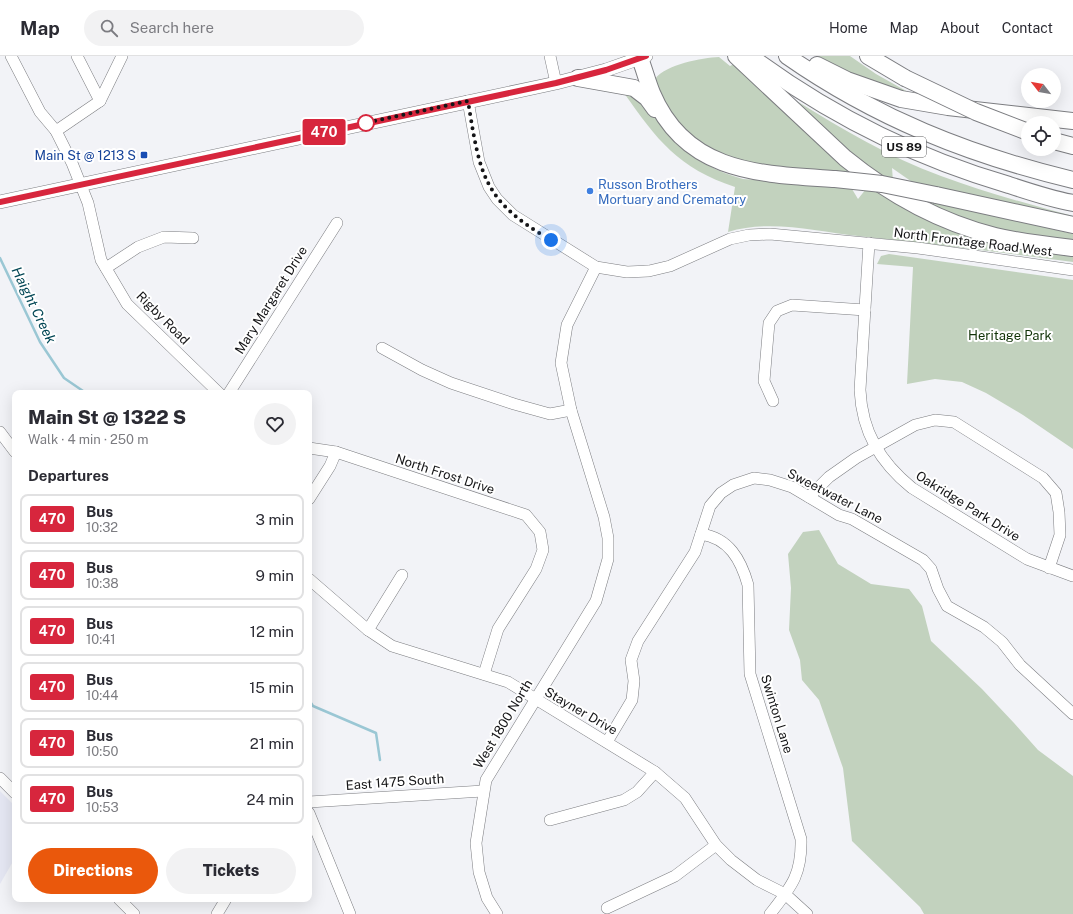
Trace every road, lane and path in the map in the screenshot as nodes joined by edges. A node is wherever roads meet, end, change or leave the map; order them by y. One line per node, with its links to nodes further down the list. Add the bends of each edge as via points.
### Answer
1 (11, 56): 18 (street, Rigby Road, via 40,112)
2 (77, 56): 13 (street)
3 (122, 56): 13 (street)
4 (550, 56): 12 (street)
5 (736, 56): 29 (highway, via 845,158 902,199 949,221 995,236)
6 (750, 56): 24 (highway, US 89, via 846,118 917,153 988,179)
7 (787, 56): 21 (highway, US 89, via 848,95 932,136 994,159)
8 (800, 56): 16 (highway, via 847,80 902,99 948,107)
9 (868, 56): 17 (highway, bridge, via 904,78 976,112)
10 (642, 57): 11 (main road); 15 (highway, via 652,93)
11 (578, 78): 12 (main road); 15 (highway, via 634,88 647,98 659,115)
12 (556, 83): 14 (main road)
13 (100, 100): 18 (street)
14 (468, 101): 22 (main road); 30 (street, via 479,162 497,199 519,219)
15 (669, 121): 26 (highway, bridge, via 685,140 700,151 730,166 770,174 882,184)
16 (1073, 121)
17 (1021, 129)
18 (56, 131): 22 (street, Rigby Road)
19 (1061, 143): 20 (highway)
20 (1073, 146)
21 (1073, 180)
22 (81, 183): 23 (main road); 31 (street, Rigby Road, via 98,251)
23 (0, 202)
24 (1073, 203)
25 (337, 223): 36 (street, Mary Margaret Drive)
26 (1073, 225)
27 (193, 238): 31 (street, via 164,237 138,247)
28 (869, 243): 30 (street, North Frontage Road West, via 770,234 750,235 730,239 670,266 649,271 627,272); 32 (street, North Frontage Road West); 33 (street, Oakridge Park Drive)
29 (1073, 248)
30 (596, 267): 38 (street, West 1800 North, via 567,325 561,363)
31 (106, 268): 35 (street, Rigby Road, via 127,304)
32 (1073, 270)
33 (865, 310): 37 (street, via 792,305 777,311 769,323 764,381); 42 (street, Oakridge Park Drive, via 861,410)
34 (382, 348): 38 (street, via 451,383 514,404 550,414)
35 (217, 390)
36 (231, 390)
37 (773, 401)
38 (571, 410): 53 (street, West 1800 North, via 608,538 608,558 596,601)
39 (0, 432): 40 (street)
40 (12, 448)
41 (312, 448): 43 (street)
42 (876, 448): 45 (street, via 839,470); 47 (street, Oakridge Park Drive, via 896,475 912,488 1027,559); 47 (street, via 915,425 935,420 954,422 1043,478 1056,493 1059,512 1060,535)
43 (336, 452): 44 (street); 52 (street, North Frost Drive, via 526,516 540,532 543,550 536,569 498,629)
44 (312, 494)
45 (809, 497): 46 (street, Sweetwater Lane, via 792,487 770,480 744,480 721,493 706,515); 54 (street, Sweetwater Lane, via 839,515 852,518 923,560 931,569 947,606 984,627 1002,642 1020,665)
46 (701, 534): 55 (street, Sweetwater Lane, via 695,552 638,641 631,660 634,681 632,700); 64 (street, Swinton Lane, via 719,539 730,548 744,571 748,585 750,674 801,839 798,872)
47 (1049, 568): 49 (street, Oakridge Park Drive)
48 (402, 575): 51 (street)
49 (1073, 576)
50 (312, 582): 51 (street, Stayner Drive)
51 (368, 630): 52 (street, Stayner Drive, via 392,646)
52 (484, 674): 53 (street, Stayner Drive, via 508,682)
53 (534, 699): 55 (street, Stayner Drive); 59 (street, West 1800 North, via 486,780)
54 (1073, 714)
55 (607, 742): 56 (street, Stayner Drive)
56 (655, 772): 62 (street, via 637,792 624,800); 63 (street, Stayner Drive, via 685,798)
57 (0, 778): 58 (street)
58 (12, 790)
59 (483, 791): 60 (street, East 1475 South); 71 (street, West 1800 North, via 476,843 479,872 487,898)
60 (312, 802)
61 (312, 819): 70 (street)
62 (550, 820)
63 (716, 845): 64 (street, Stayner Drive, via 745,872); 67 (street, via 675,876)
64 (785, 894): 72 (street, Swinton Lane); 73 (street, Stayner Drive)
65 (122, 902): 68 (street)
66 (224, 902): 69 (street)
67 (607, 908)
68 (134, 914)
69 (217, 914)
70 (350, 914)
71 (497, 914)
72 (770, 914)
73 (807, 914)

